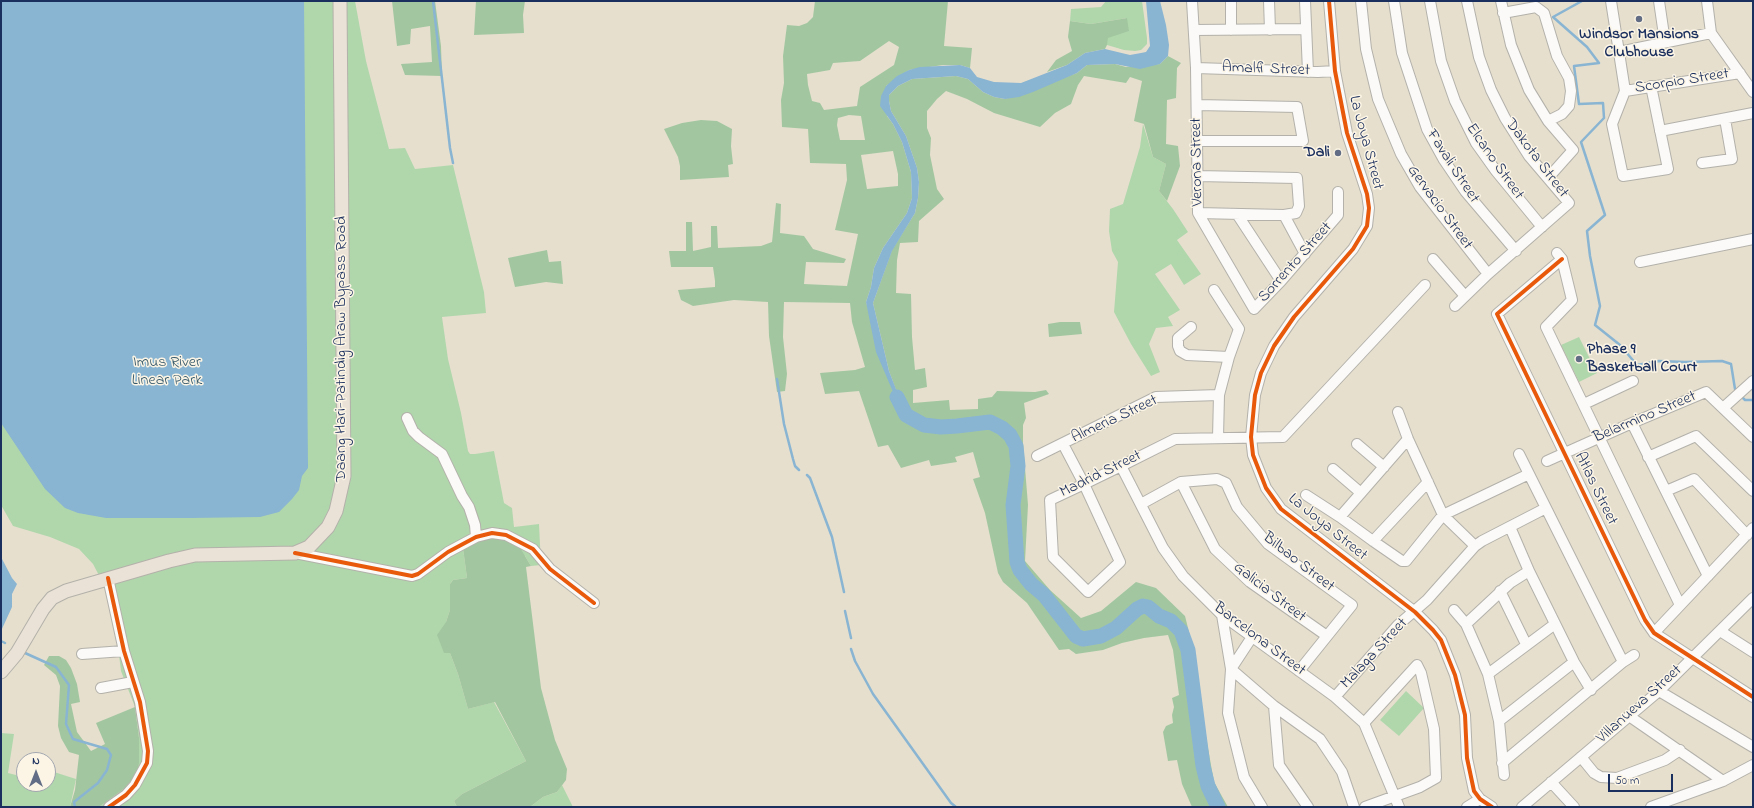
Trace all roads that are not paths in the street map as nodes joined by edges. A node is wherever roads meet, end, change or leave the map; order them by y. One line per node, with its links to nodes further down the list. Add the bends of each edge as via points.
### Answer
1 (340, 1): 98 (main road, Daang Hari-Patindig Araw Bypass Road, via 344,476 336,511 328,527 309,547)
2 (1192, 1): 17 (street, Verona Street)
3 (1231, 1): 18 (street)
4 (1269, 1): 19 (street)
5 (1305, 1): 16 (street)
6 (1329, 1): 24 (street, La Joya Street)
7 (1360, 1): 49 (street, Gervacio Street, via 1366,48 1378,99 1401,154 1420,187)
8 (1394, 1): 45 (street, Favali Street, via 1402,53 1427,129 1464,191)
9 (1430, 1): 43 (street, Elcano Street, via 1441,61 1455,101 1476,142)
10 (1466, 1): 38 (street, Dakota Street, via 1479,57 1491,90 1529,156)
11 (1501, 1): 15 (street)
12 (1611, 1): 22 (street)
13 (1660, 1): 21 (street)
14 (1707, 1): 20 (street)
15 (1503, 13): 33 (street, via 1511,45 1529,90); 33 (street, via 1536,7 1544,13 1557,56 1569,78 1571,91 1569,106 1562,114)
16 (1306, 29): 19 (street); 25 (street)
17 (1194, 30): 18 (street); 23 (street, Verona Street)
18 (1231, 30): 19 (street)
19 (1270, 30)
20 (1711, 32): 21 (street); 26 (street)
21 (1665, 42): 22 (street)
22 (1619, 52): 29 (street)
23 (1196, 68): 25 (street, Amalfi Street); 30 (street, Verona Street)
24 (1336, 71): 25 (street, Amalfi Street); 67 (street, La Joya Street, via 1347,133 1367,194 1367,226 1353,250 1294,317 1277,342 1261,374 1255,395)
25 (1308, 72)
26 (1740, 73): 27 (street, Scorpio Street); 28 (street)
27 (1651, 86): 29 (street, Scorpio Street); 34 (street)
28 (1752, 89)
29 (1625, 91): 34 (street, via 1612,124 1623,176 1668,168)
30 (1197, 104): 35 (street, Verona Street); 35 (street, via 1297,107 1303,141)
31 (1753, 113): 32 (street)
32 (1726, 119): 34 (street); 36 (street, via 1732,159)
33 (1548, 121): 38 (street, via 1573,150)
34 (1660, 131)
35 (1197, 140): 37 (street, Verona Street)
36 (1702, 163)
37 (1197, 176): 40 (street, Verona Street); 42 (street, via 1298,178 1299,206 1296,213)
38 (1548, 178): 43 (street, Dakota Street, via 1569,204)
39 (1338, 192): 46 (street, Sorrento Street, via 1338,215)
40 (1198, 213): 41 (street); 55 (street, Verona Street)
41 (1237, 214): 42 (street); 50 (street)
42 (1284, 215): 46 (street)
43 (1542, 227): 45 (street)
44 (1753, 239): 48 (street)
45 (1516, 251): 49 (street)
46 (1305, 254): 50 (street, Sorrento Street)
47 (1433, 260): 53 (street)
48 (1640, 262)
49 (1488, 274): 53 (street)
50 (1281, 281): 55 (street, Sorrento Street)
51 (1425, 286): 67 (street, Madrid Street, via 1283,437)
52 (1214, 290): 57 (street, via 1239,329)
53 (1465, 296): 54 (street)
54 (1455, 306)
55 (1254, 309)
56 (1191, 327): 57 (street, via 1178,338 1180,351 1187,355)
57 (1229, 357): 60 (street)
58 (1633, 381): 61 (street)
59 (1749, 384): 62 (street)
60 (1219, 396): 68 (street); 71 (street, Almeria Street, via 1156,398)
61 (1584, 404): 69 (street); 73 (street, Atlas Street, via 1546,327 1572,300 1560,256 1497,314)
62 (1723, 408): 65 (street, Belarmino Street, via 1706,392); 66 (street, Belarmino Street)
63 (1398, 412): 70 (street)
64 (407, 418): 95 (street, via 419,438 442,454 469,507)
65 (1632, 423): 69 (street, Belarmino Street); 76 (street)
66 (1753, 436)
67 (1251, 437): 68 (street, Madrid Street); 107 (street, La Joya Street, via 1253,455 1266,488 1282,509)
68 (1218, 438): 78 (street, Madrid Street, via 1174,440)
69 (1600, 438): 73 (street, Belarmino Street); 105 (street)
70 (1408, 439): 79 (street); 83 (street)
71 (1063, 444): 75 (street, Almeria Street); 84 (street)
72 (1356, 444): 79 (street)
73 (1565, 453): 77 (street, Belarmino Street); 112 (street, Atlas Street, via 1645,620)
74 (1519, 454): 81 (street)
75 (1037, 456)
76 (1648, 457): 85 (street); 86 (street, via 1696,436)
77 (1547, 461)
78 (1121, 466): 84 (street, Madrid Street); 89 (street, Barcelona Street)
79 (1384, 467): 87 (street)
80 (1333, 469): 87 (street)
81 (1529, 474): 90 (street); 91 (street)
82 (1181, 482): 89 (street, Bilbao Street); 113 (street, Galicia Street, via 1215,549 1250,582); 113 (street, Bilbao Street, via 1217,479 1226,483 1237,507 1268,544 1352,605)
83 (1428, 482): 91 (street); 96 (street)
84 (1084, 484): 84 (street, Madrid Street, via 1050,500 1053,557 1088,592 1120,562)
85 (1666, 491): 94 (street, via 1694,479); 100 (street)
86 (1753, 491)
87 (1361, 493): 92 (street)
88 (1306, 495): 92 (street)
89 (1141, 504): 108 (street, Barcelona Street, via 1163,548 1183,576)
90 (1546, 508): 93 (street, Malaga Street); 122 (street)
91 (1443, 515): 96 (street, via 1406,561 1402,561); 97 (street)
92 (1340, 517): 96 (street)
93 (1510, 527): 97 (street, Malaga Street); 99 (street)
94 (1750, 532): 100 (street)
95 (476, 537): 98 (street, via 412,576); 104 (street, via 492,533 521,541 533,549 550,569)
96 (1372, 541)
97 (1475, 546): 107 (street, Malaga Street)
98 (295, 553): 101 (main road, Daang Hari-Patindig Araw Bypass Road, via 195,555)
99 (1529, 571): 102 (street); 110 (street)
100 (1708, 576): 105 (street)
101 (108, 578): 116 (street); 125 (main road, Daang Hari-Patindig Araw Bypass Road, via 52,598 17,653)
102 (1500, 591): 109 (street); 115 (street)
103 (1752, 600): 111 (street, Villanueva Street)
104 (594, 603)
105 (1680, 605): 112 (street)
106 (1454, 610): 109 (street)
107 (1415, 612): 131 (street, Malaga Street, via 1398,625); 146 (street, La Joya Street, via 1441,640 1455,675 1465,715 1471,780 1474,791)
108 (1222, 615): 114 (street, Barcelona Street); 123 (street)
109 (1466, 624): 126 (street)
110 (1555, 624): 115 (street); 121 (street)
111 (1720, 631): 117 (street); 120 (street, Villanueva Street)
112 (1654, 633): 120 (street, Atlas Street)
113 (1327, 636): 124 (street, Bilbao Street)
114 (1252, 637): 123 (street); 124 (street, Barcelona Street)
115 (1526, 644): 126 (street)
116 (124, 651): 118 (street); 127 (street)
117 (1753, 652)
118 (82, 654)
119 (1634, 655): 122 (street)
120 (1692, 658): 130 (street, Villanueva Street); 132 (street, Atlas Street)
121 (1574, 662): 129 (street); 135 (street)
122 (1623, 662): 129 (street)
123 (1231, 669): 133 (street); 148 (street, via 1228,713 1244,777)
124 (1299, 671): 131 (street, Barcelona Street)
125 (1, 672)
126 (1488, 674): 135 (street)
127 (133, 682): 128 (street); 147 (street, via 145,725 147,763 135,785)
128 (101, 688)
129 (1591, 690): 140 (street)
130 (1659, 691): 134 (street, Villanueva Street); 137 (street)
131 (1335, 697): 136 (street, Barcelona Street)
132 (1753, 697)
133 (1274, 706): 149 (street, via 1279,765); 150 (street, via 1320,739 1342,772)
134 (1629, 716): 138 (street); 139 (street, Villanueva Street)
135 (1499, 721): 140 (street)
136 (1364, 723): 145 (street, Barcelona Street); 145 (street, via 1417,665 1434,729 1436,778)
137 (1753, 747)
138 (1680, 750): 139 (street, via 1665,760 1617,778 1601,777); 143 (street)
139 (1581, 757): 144 (street, Villanueva Street)
140 (1502, 763): 142 (street)
141 (1753, 765): 143 (street)
142 (1504, 775)
143 (1723, 781): 157 (street)
144 (1551, 782): 155 (street, Villanueva Street); 156 (street)
145 (1396, 796): 151 (street); 152 (street, Barcelona Street)
146 (1480, 798): 153 (street); 154 (street, La Joya Street)
147 (108, 807)
148 (1262, 807)
149 (1308, 807)
150 (1354, 807)
151 (1365, 807)
152 (1400, 807)
153 (1468, 807)
154 (1492, 807)
155 (1522, 807)
156 (1574, 807)
157 (1651, 807)

